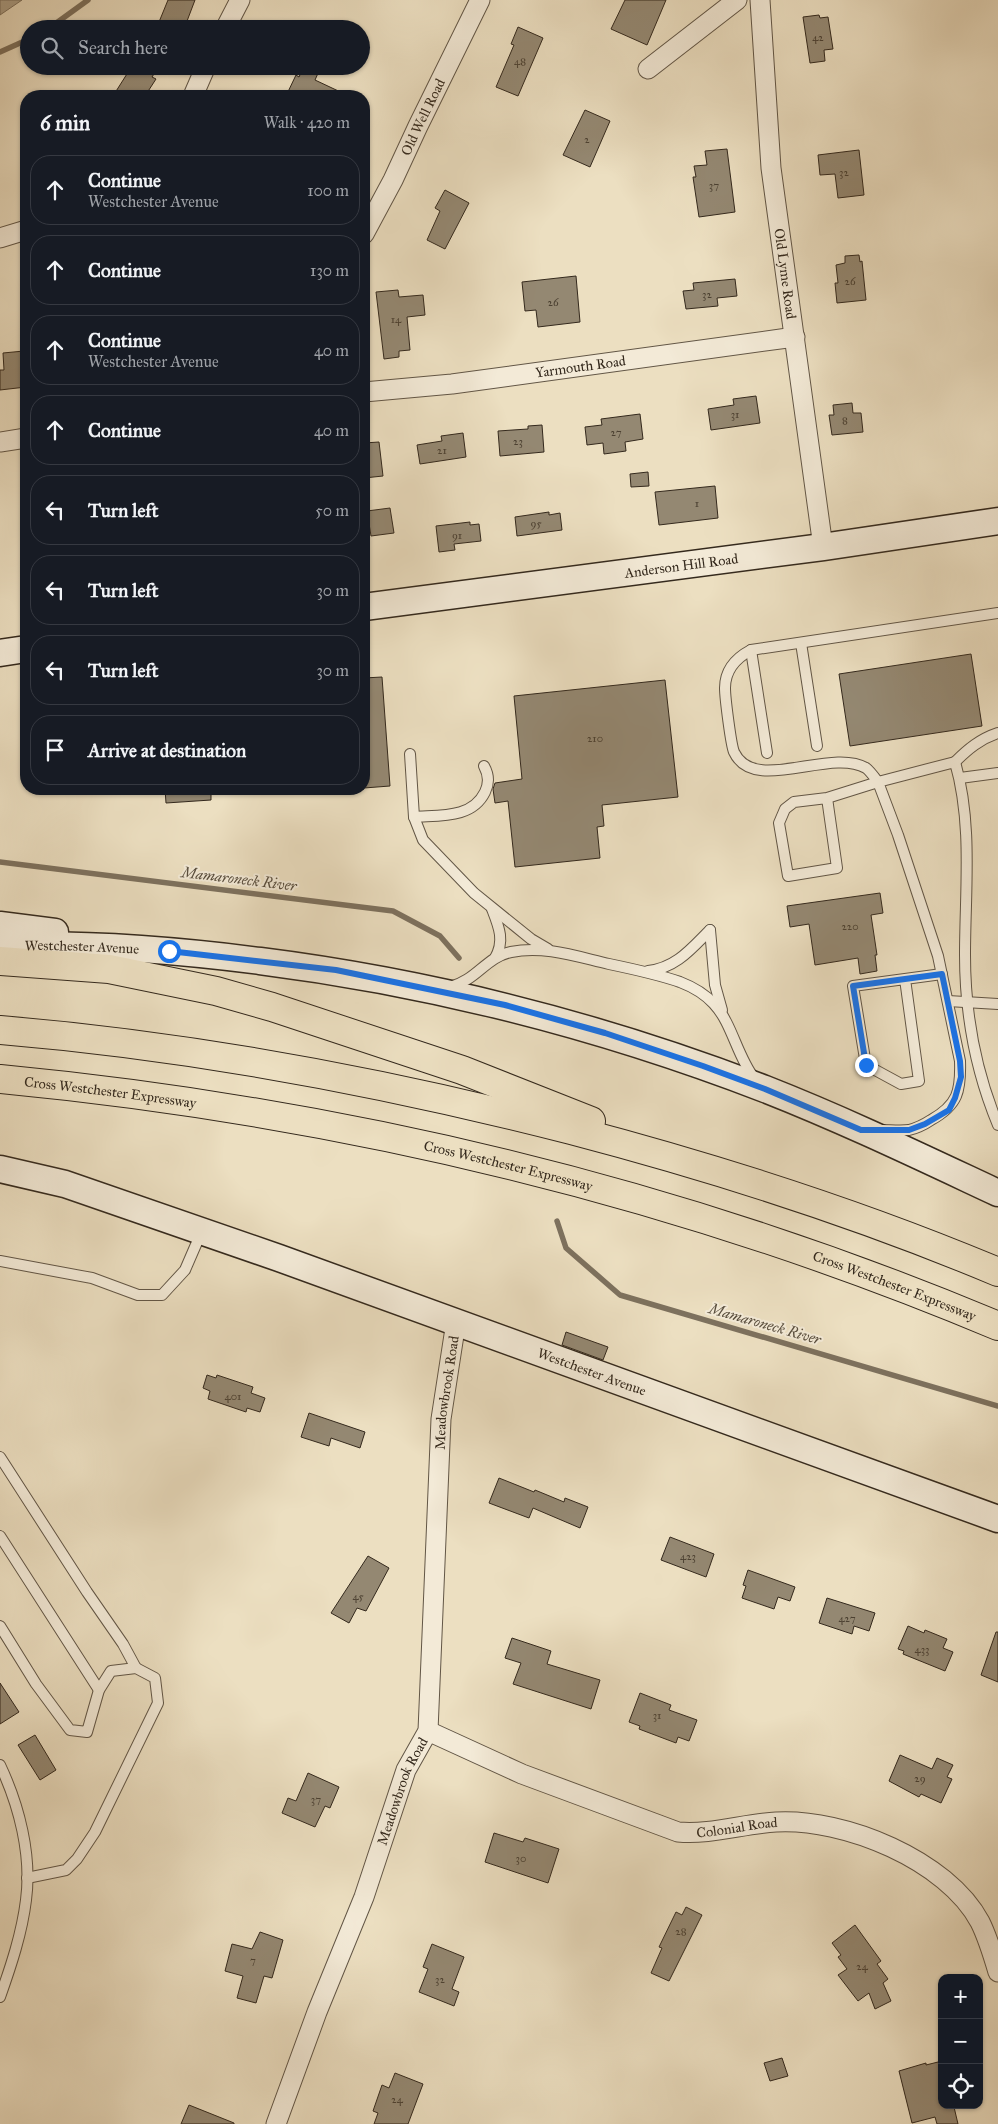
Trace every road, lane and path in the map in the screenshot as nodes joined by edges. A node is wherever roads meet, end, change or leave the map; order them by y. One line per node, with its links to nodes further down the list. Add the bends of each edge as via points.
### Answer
1 (240, 0): 5 (street)
2 (480, 0): 9 (street, Old Well Road)
3 (737, 0): 6 (street)
4 (760, 0): 12 (street, Old Lyme Road, via 771,168)
5 (230, 20)
6 (648, 69)
7 (202, 75): 8 (street)
8 (195, 90)
9 (370, 223)
10 (20, 232): 11 (street)
11 (0, 238)
12 (794, 337): 13 (street, Yarmouth Road, via 452,384); 17 (street, Old Lyme Road)
13 (370, 391)
14 (20, 439): 15 (street)
15 (0, 442)
16 (998, 520): 17 (main road, Anderson Hill Road)
17 (822, 547): 18 (main road, Anderson Hill Road)
18 (370, 606)
19 (998, 613): 20 (lane)
20 (801, 643): 22 (lane); 25 (lane)
21 (20, 650): 23 (main road)
22 (751, 650): 26 (lane); 32 (lane, via 732,664 725,687 734,751 743,765 761,771 845,761 867,769)
23 (0, 653)
24 (998, 733): 28 (lane, via 984,738)
25 (817, 746)
26 (768, 752)
27 (410, 754): 34 (lane)
28 (955, 762): 31 (lane); 32 (lane)
29 (484, 766): 34 (lane, via 487,787 476,805 456,814)
30 (998, 773): 31 (lane)
31 (960, 778): 47 (lane, via 967,858 965,958)
32 (878, 782): 33 (lane); 43 (lane)
33 (828, 798): 33 (lane, via 794,802 786,809 779,823 788,876 838,868)
34 (414, 817): 35 (lane, via 423,840)
35 (492, 908): 39 (lane, via 540,945); 40 (lane, via 502,942)
36 (0, 925): 38 (main road)
37 (0, 946): 38 (main road, Westchester Avenue)
38 (169, 951): 45 (main road, Westchester Avenue, via 336,970)
39 (556, 952): 40 (lane, via 526,950); 42 (lane)
40 (495, 958): 45 (lane, via 463,983)
41 (0, 960): 56 (highway, via 110,969 254,1001 462,1070)
42 (641, 971): 49 (lane, via 694,988 711,1001); 49 (lane, via 658,970 680,959 710,930 715,985)
43 (942, 974): 44 (lane); 46 (lane)
44 (905, 979): 44 (lane, via 853,986 866,1065 901,1084 919,1081)
45 (432, 989): 52 (main road, Westchester Avenue, via 605,1033)
46 (948, 1001): 47 (lane); 54 (lane, via 961,1077 949,1110 909,1130)
47 (969, 1003): 48 (lane); 53 (lane, via 974,1048)
48 (998, 1004)
49 (724, 1018): 52 (lane, via 744,1065)
50 (0, 1030): 56 (highway, via 193,1053 347,1080 527,1119)
51 (0, 1079): 63 (highway, Cross Westchester Expressway, via 130,1093 258,1112 523,1167 716,1222 842,1265)
52 (765, 1089): 54 (main road)
53 (998, 1125)
54 (861, 1130): 58 (main road)
55 (0, 1169): 59 (main road, via 65,1184)
56 (730, 1175): 61 (highway)
57 (0, 1181): 59 (main road)
58 (998, 1193)
59 (194, 1228): 60 (lane, via 185,1270 162,1295 138,1295 92,1278); 62 (main road, Westchester Avenue)
60 (0, 1261)
61 (998, 1272)
62 (456, 1322): 65 (main road, Westchester Avenue); 70 (street, Meadowbrook Road, via 441,1419)
63 (998, 1326)
64 (0, 1456): 68 (lane)
65 (998, 1519)
66 (0, 1536): 69 (lane)
67 (0, 1626): 69 (lane, via 36,1684 70,1730 87,1732)
68 (136, 1668): 69 (lane, via 111,1671); 72 (lane, via 155,1678 158,1703 95,1832 66,1870)
69 (99, 1690)
70 (428, 1731): 73 (street, Colonial Road, via 522,1774 678,1832 695,1834 778,1822 825,1825 874,1839 939,1876 963,1898 979,1921); 75 (street, Meadowbrook Road, via 406,1770 364,1897)
71 (0, 1765): 72 (lane, via 19,1819)
72 (27, 1878): 74 (lane, via 20,1928)
73 (998, 1972)
74 (0, 1997)
75 (276, 2124)

